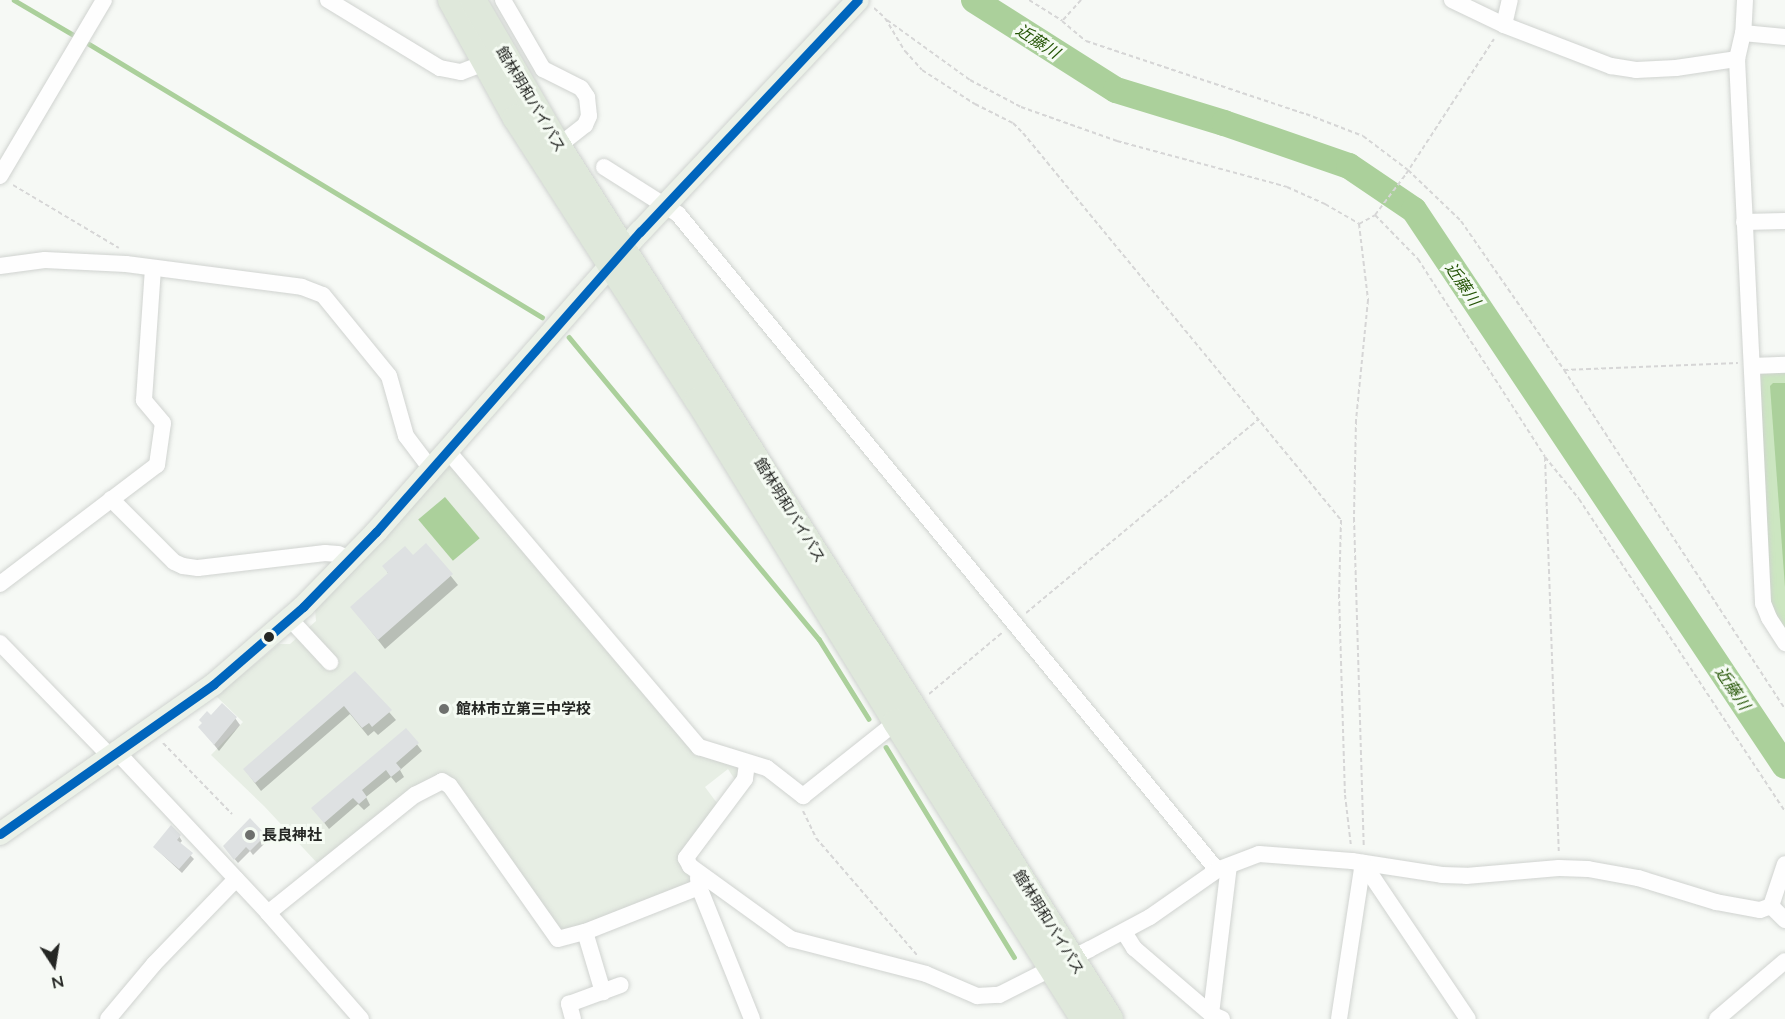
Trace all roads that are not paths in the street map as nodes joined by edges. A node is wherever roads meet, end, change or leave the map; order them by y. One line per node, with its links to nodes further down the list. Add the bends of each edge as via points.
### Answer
1 (104, 0): 17 (street)
2 (328, 0): 14 (street, via 440,68 461,72)
3 (451, 0): 14 (highway, 館林明和バイパス)
4 (473, 0): 15 (highway, 館林明和バイパス)
5 (503, 0): 15 (street, via 543,69 581,88 587,98 589,116 585,125)
6 (1452, 0): 10 (street)
7 (1510, 0): 10 (street)
8 (1745, 0): 11 (street)
9 (864, 2): 18 (main road)
10 (1503, 25): 13 (street, via 1611,66 1636,70)
11 (1743, 33): 12 (street); 13 (street)
12 (1785, 37)
13 (1737, 59): 20 (street)
14 (484, 63): 21 (highway, 館林明和バイパス)
15 (558, 146): 21 (highway, 館林明和バイパス)
16 (604, 167): 18 (street)
17 (5, 180)
18 (665, 205): 21 (main road); 41 (street, via 686,223)
19 (1785, 221): 20 (street)
20 (1744, 222): 24 (street)
21 (618, 258): 26 (main road); 35 (highway, 館林明和バイパス, via 698,400)
22 (0, 266): 23 (street, via 45,260)
23 (153, 268): 27 (street, via 302,287 323,295 389,376 406,436); 28 (street, via 144,400 164,423 157,465)
24 (1748, 364): 25 (street); 32 (street, via 1763,603)
25 (1785, 365)
26 (447, 450): 27 (main road); 37 (street, via 694,742)
27 (431, 469): 29 (main road)
28 (111, 499): 29 (street, via 174,562 183,566 325,553); 30 (street)
29 (351, 559): 31 (main road)
30 (0, 584)
31 (290, 619): 34 (street); 36 (main road, via 214,684)
32 (1785, 643)
33 (0, 644): 36 (street)
34 (330, 662)
35 (904, 715): 37 (street, via 803,796 767,768); 50 (highway, 館林明和バイパス)
36 (114, 755): 38 (main road); 42 (street)
37 (747, 764): 43 (street, via 746,779 686,858)
38 (0, 834)
39 (1358, 862): 41 (street, via 1259,854); 44 (street, via 1442,875 1559,868 1620,874 1716,902 1760,910); 60 (street); 61 (street)
40 (1785, 864): 44 (street)
41 (1223, 868): 48 (street); 53 (street)
42 (236, 879): 45 (street); 54 (street, via 154,964)
43 (699, 880): 47 (street); 50 (street, via 791,939 926,974 977,996 989,998); 57 (street)
44 (1771, 906): 46 (street)
45 (268, 913): 47 (street, via 415,795 442,781 450,786 554,935 562,939); 55 (street)
46 (1785, 920)
47 (585, 932): 52 (street)
48 (1124, 932): 50 (street); 53 (street, via 1134,948)
49 (1785, 961): 62 (street)
50 (1062, 962): 58 (highway, 館林明和バイパス); 59 (highway, 館林明和バイパス)
51 (621, 986): 52 (street)
52 (603, 992): 56 (street, via 568,1004)
53 (1216, 1016)
54 (108, 1019)
55 (361, 1019)
56 (573, 1019)
57 (753, 1019)
58 (1084, 1019)
59 (1110, 1019)
60 (1339, 1019)
61 (1468, 1019)
62 (1717, 1019)

